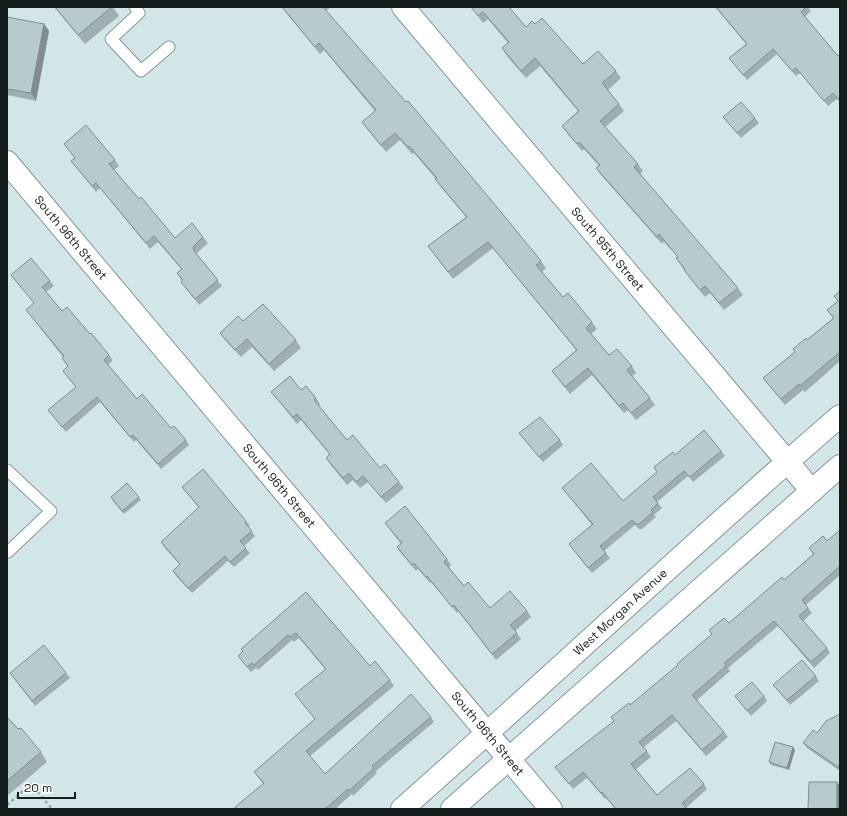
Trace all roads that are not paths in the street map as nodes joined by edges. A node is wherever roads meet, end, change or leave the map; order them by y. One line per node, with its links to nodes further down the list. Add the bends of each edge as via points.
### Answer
1 (135, 7): 3 (lane, via 139,14 111,39 141,71)
2 (404, 7): 6 (street, South 95th Street)
3 (169, 47)
4 (7, 162): 13 (street, South 96th Street)
5 (840, 416): 6 (street, West Morgan Avenue)
6 (786, 462): 9 (street, South 95th Street); 11 (street, West Morgan Avenue)
7 (840, 466): 9 (street)
8 (7, 470): 10 (lane, via 52,511)
9 (812, 491): 12 (street)
10 (7, 551)
11 (567, 662): 12 (street); 13 (street, West Morgan Avenue)
12 (590, 687): 14 (street)
13 (487, 734): 14 (street, South 96th Street); 15 (street, West Morgan Avenue)
14 (509, 758): 16 (street); 17 (street, South 96th Street)
15 (402, 809)
16 (452, 809)
17 (551, 809)

